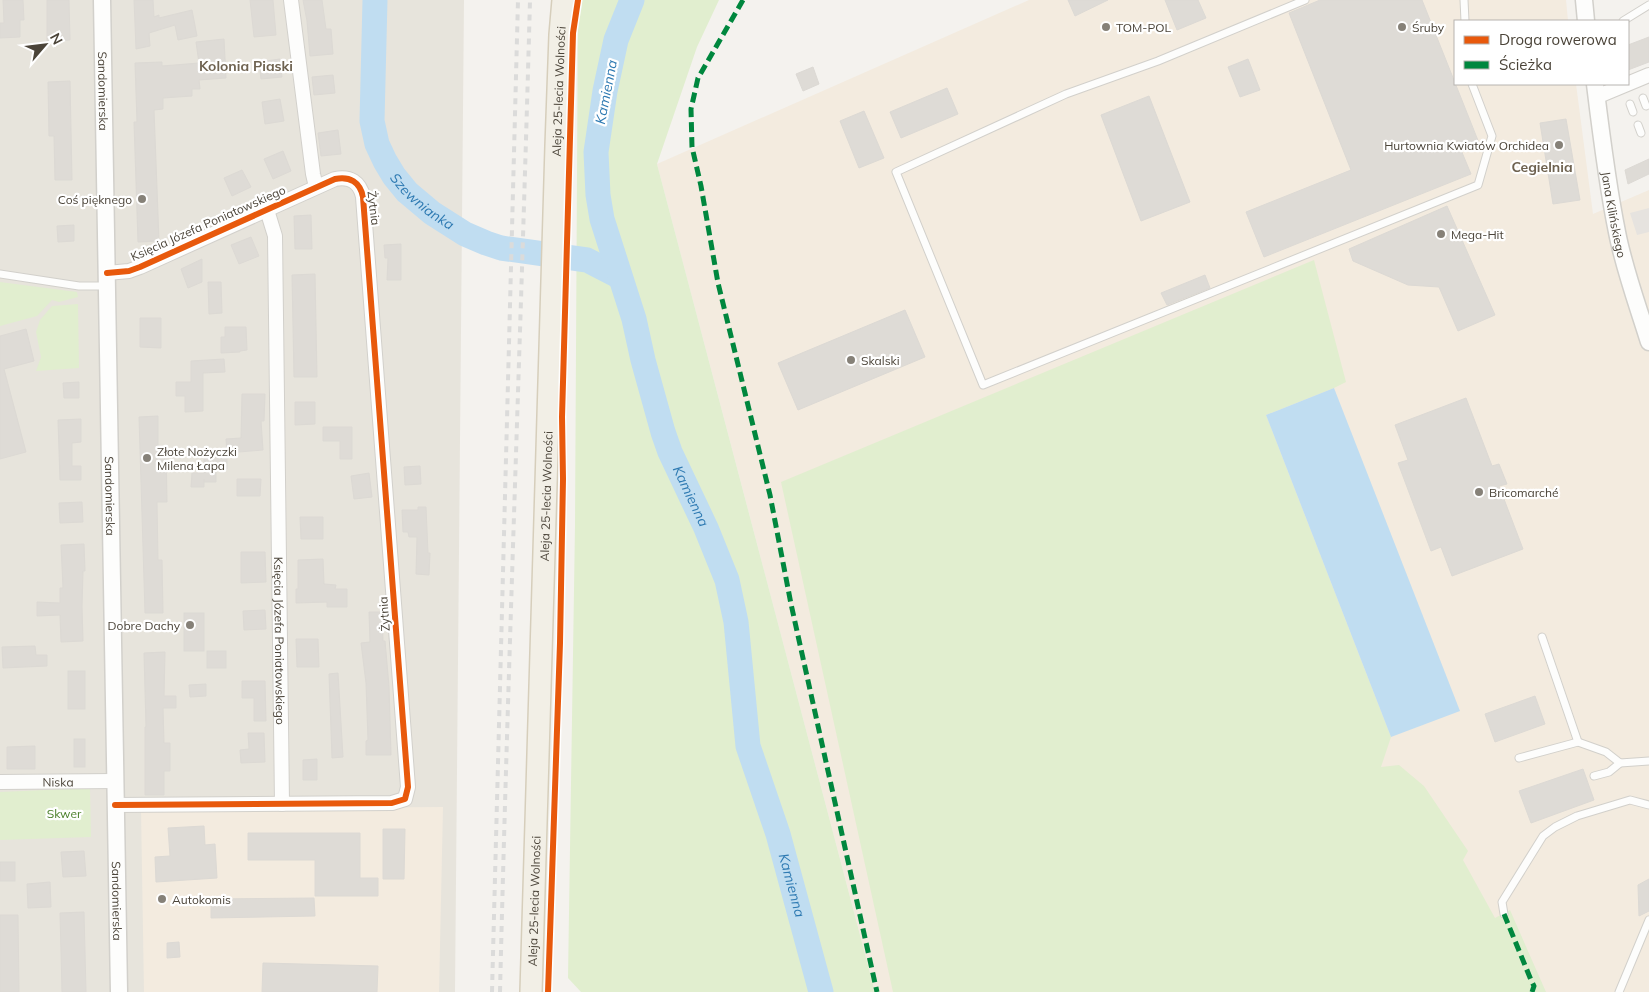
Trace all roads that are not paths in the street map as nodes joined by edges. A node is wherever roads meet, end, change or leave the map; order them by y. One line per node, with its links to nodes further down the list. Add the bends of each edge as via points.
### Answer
1 (102, 0): 25 (street, Sandomierska)
2 (290, 0): 22 (street)
3 (563, 0): 41 (main road, Aleja 25-lecia Wolności)
4 (1305, 0): 13 (lane, via 1158,61 1066,94 896,172 982,385 1478,186 1492,136)
5 (1464, 0): 8 (lane)
6 (1584, 0): 9 (street)
7 (1649, 5): 10 (lane)
8 (1465, 20)
9 (1586, 20)
10 (1625, 20)
11 (1649, 75): 12 (street)
12 (1629, 81)
13 (1472, 85)
14 (1613, 85): 15 (street)
15 (1595, 90): 26 (street, Jana Kilińskiego, via 1617,232)
16 (1643, 98): 18 (lane)
17 (1630, 104): 19 (lane)
18 (1646, 106)
19 (1633, 112)
20 (1638, 125): 21 (lane)
21 (1641, 133)
22 (316, 187): 23 (street, Księcia Józefa Poniatowskiego); 35 (street, Żytnia, via 335,179 348,178 356,183 363,197 408,787 404,798 392,803)
23 (267, 210): 25 (street, Księcia Józefa Poniatowskiego); 35 (street, Księcia Józefa Poniatowskiego, via 275,236)
24 (0, 274): 25 (lane, via 78,286)
25 (107, 279): 33 (street, Sandomierska)
26 (1648, 338)
27 (1542, 637): 28 (lane)
28 (1578, 742): 29 (lane); 31 (lane, via 1606,752)
29 (1519, 758)
30 (1649, 761): 31 (lane)
31 (1620, 763): 32 (lane, via 1609,772)
32 (1594, 776)
33 (115, 780): 34 (street, Niska); 36 (street, Sandomierska)
34 (0, 782)
35 (282, 804): 36 (street, Żytnia)
36 (115, 805): 40 (street, Sandomierska)
37 (1649, 805): 38 (lane, via 1630,800 1577,816 1543,836 1502,902)
38 (1504, 914)
39 (1649, 920): 42 (lane)
40 (118, 992)
41 (531, 992)
42 (1619, 992)

